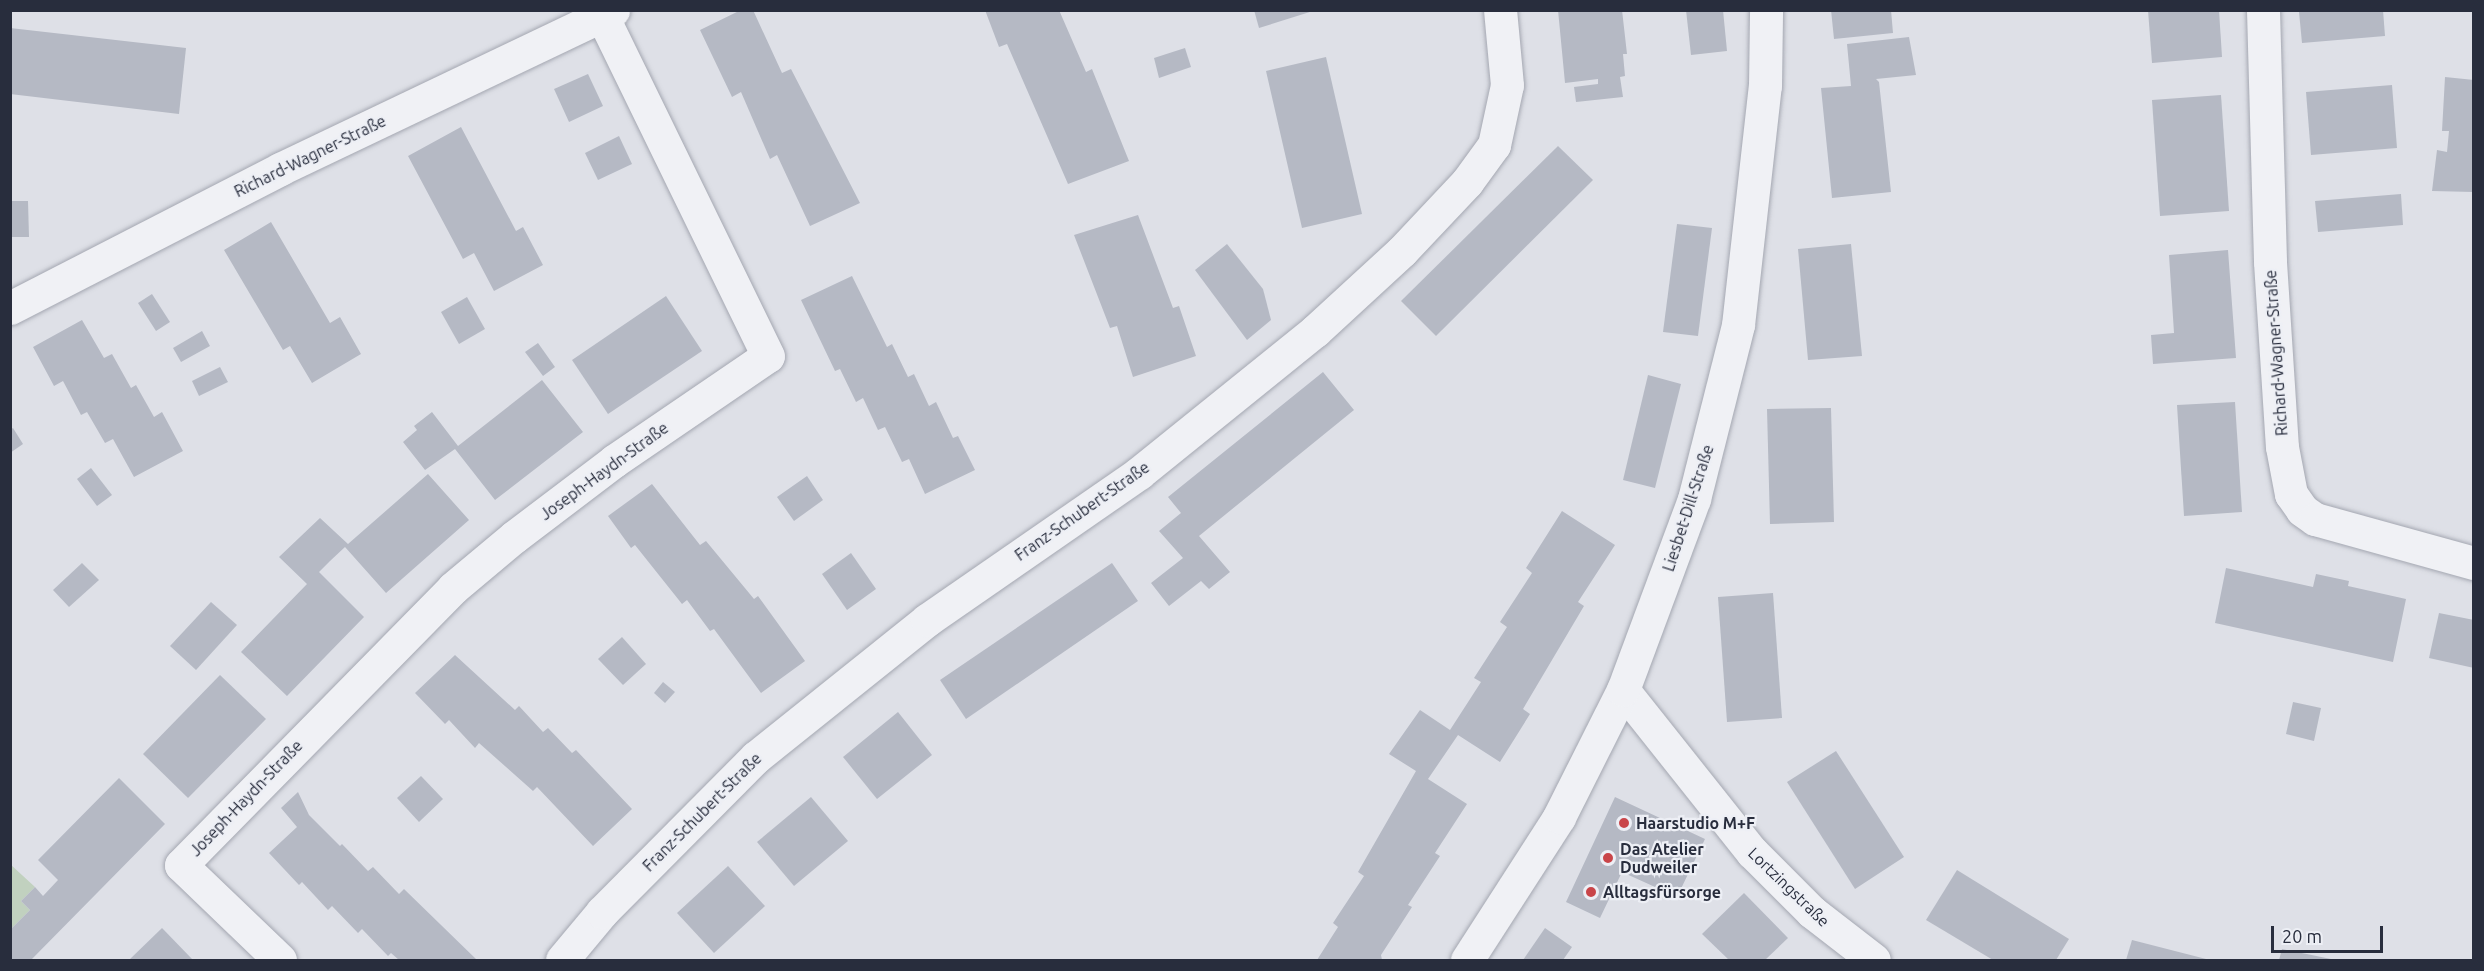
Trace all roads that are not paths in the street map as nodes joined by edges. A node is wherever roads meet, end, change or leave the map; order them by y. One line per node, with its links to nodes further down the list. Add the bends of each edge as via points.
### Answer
1 (1500, 10): 9 (street, Franz-Schubert-Straße, via 1507,85 1494,145 1467,182 1402,251 1315,330 1138,473 927,620 756,757 602,912)
2 (1766, 10): 7 (street, Liesbet-Dill-Straße, via 1763,109 1738,325 1694,499)
3 (2263, 10): 6 (street, Richard-Wagner-Straße, via 2270,262 2282,447 2291,494 2302,510 2315,519)
4 (607, 13): 5 (street, Richard-Wagner-Straße, via 280,169); 8 (street, Joseph-Haydn-Straße, via 768,356 614,461 453,588 181,865)
5 (10, 308)
6 (2474, 563)
7 (1623, 690): 10 (street, Liesbet-Dill-Straße, via 1559,817); 11 (street, Lortzingstraße, via 1752,852 1812,912)
8 (280, 960)
9 (562, 960)
10 (1467, 960)
11 (1874, 960)

